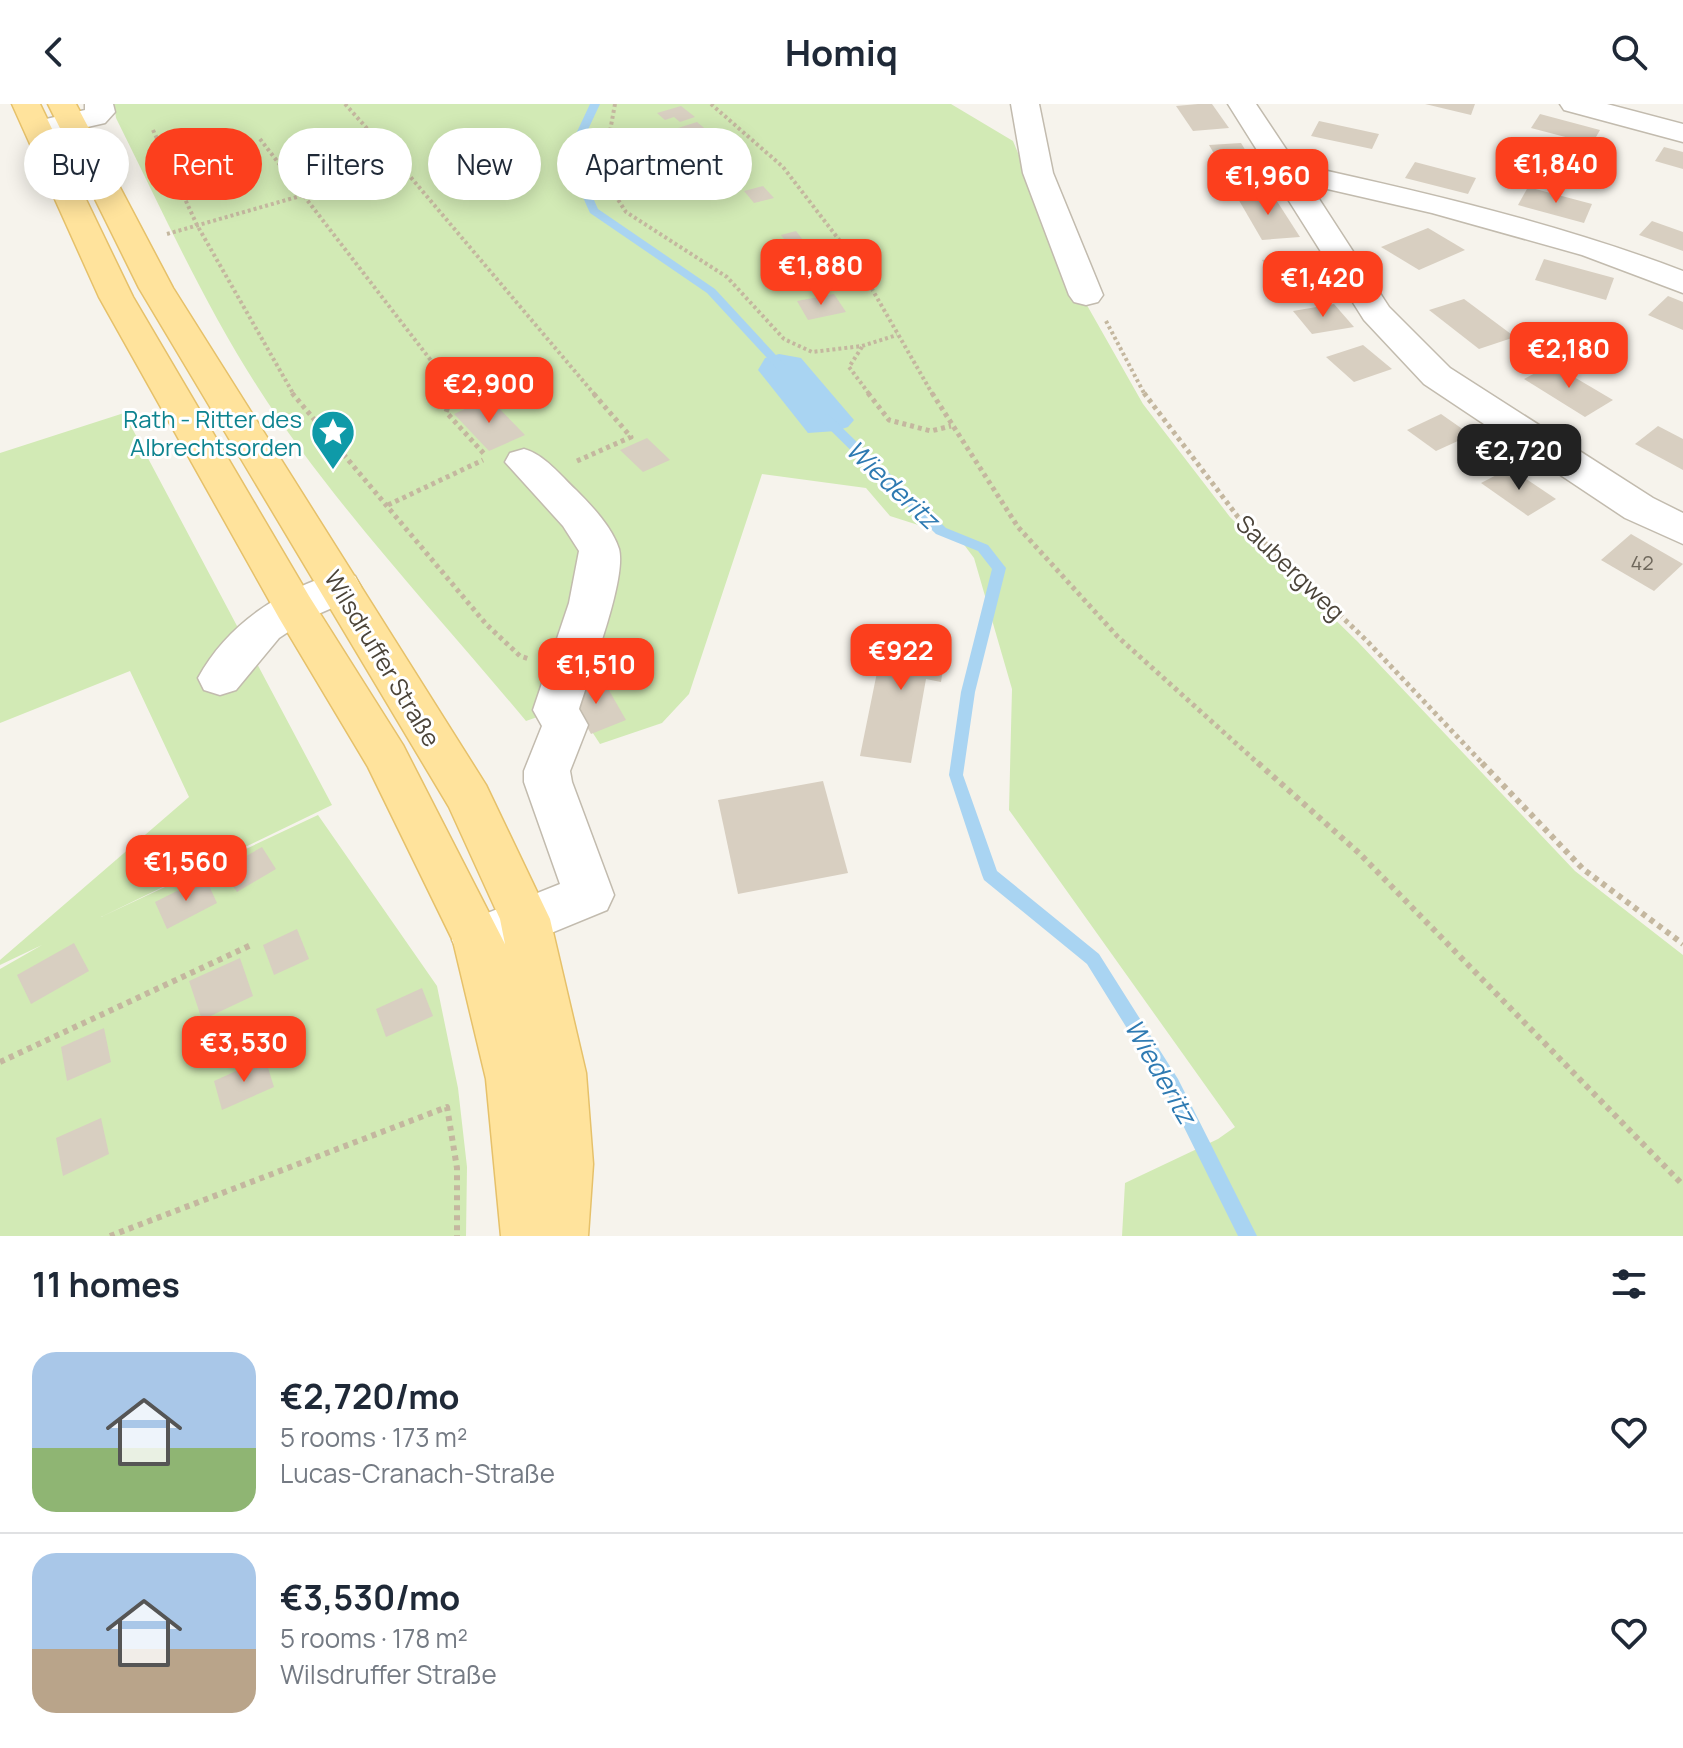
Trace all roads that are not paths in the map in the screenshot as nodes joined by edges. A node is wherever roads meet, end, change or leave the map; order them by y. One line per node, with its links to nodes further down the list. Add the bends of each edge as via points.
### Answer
1 (99, 104): 5 (street, Wilsdruffer Straße, via 101,112 95,117)
2 (1025, 104): 10 (street, via 1038,173)
3 (1242, 104): 8 (street)
4 (1574, 104): 7 (street)
5 (67, 114): 6 (street, Wilsdruffer Straße); 13 (main road, Wilsdruffer Straße, via 156,288)
6 (33, 116): 14 (main road, Wilsdruffer Straße, via 116,297)
7 (1683, 133)
8 (1286, 171): 9 (street, via 1593,248); 12 (street, via 1376,313 1437,376 1639,508)
9 (1683, 283)
10 (1086, 295)
11 (537, 477): 16 (street, via 588,531 600,552 590,606 556,710 565,725 547,771 589,895)
12 (1683, 530)
13 (340, 587): 14 (street); 16 (main road, Wilsdruffer Straße, via 469,799)
14 (294, 607): 15 (street, via 264,627); 16 (main road, Wilsdruffer Straße)
15 (220, 678)
16 (502, 929): 17 (main road, Wilsdruffer Straße); 18 (main road, Wilsdruffer Straße, via 559,1073 564,1164)
17 (531, 1236)
18 (558, 1236)

